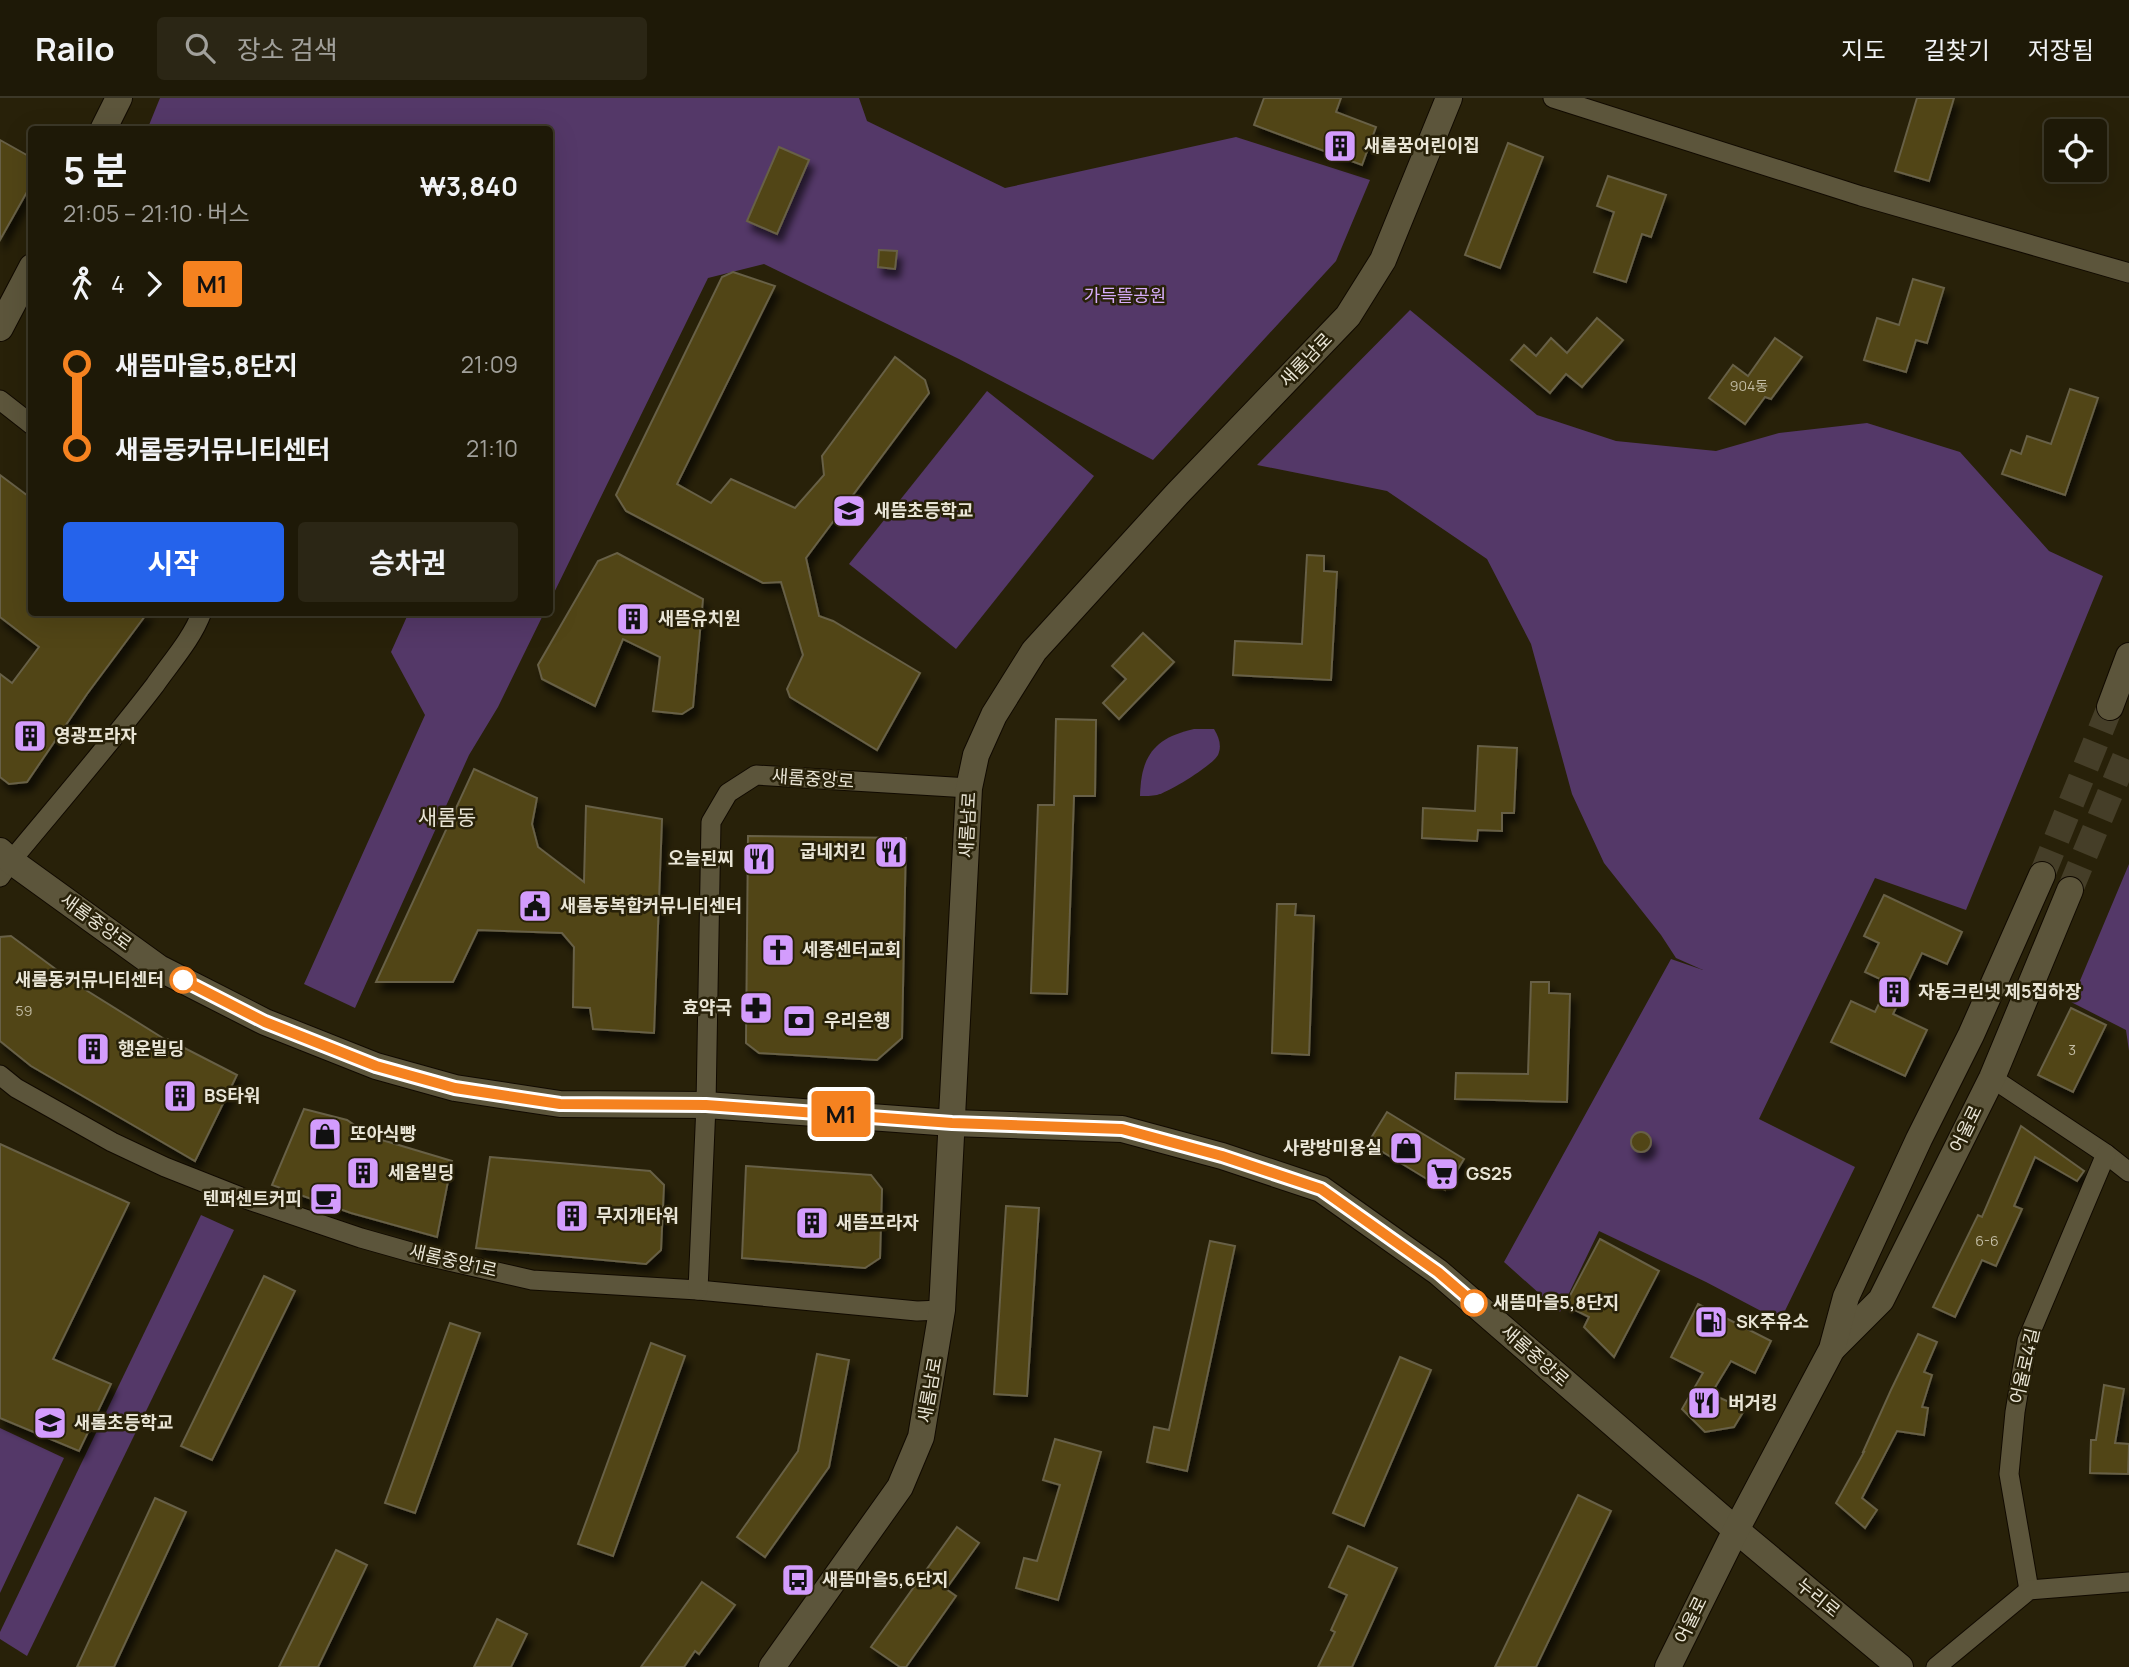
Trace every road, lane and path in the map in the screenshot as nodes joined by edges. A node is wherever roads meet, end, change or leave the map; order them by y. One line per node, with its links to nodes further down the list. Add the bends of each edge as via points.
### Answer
1 (119, 98): 4 (street)
2 (1449, 98): 13 (street, 새롬남로, via 1383,260 1348,316 1034,651 994,715 976,755)
3 (1553, 98): 5 (street, via 1861,196)
4 (105, 126)
5 (2129, 273)
6 (28, 275): 7 (street)
7 (0, 328)
8 (0, 400): 9 (street)
9 (28, 422)
10 (201, 616): 14 (street, 새롬중앙로, via 128,720)
11 (2129, 656): 12 (street)
12 (2110, 707)
13 (969, 788): 19 (street, 새롬중앙로, via 756,775 728,793 711,822); 20 (street, 새롬남로)
14 (4, 863): 19 (street, 새롬중앙로, via 159,968 265,1022 376,1066 455,1088 560,1104)
15 (2042, 875): 25 (street, 어울로, via 1846,1297)
16 (2070, 890): 18 (street, 어울로)
17 (0, 1075): 23 (street, 새롬중앙1로, via 100,1135 165,1167 361,1238 532,1280)
18 (1992, 1078): 21 (street); 25 (street, 어울로, via 1881,1300)
19 (706, 1105): 20 (street, 새롬중앙로); 23 (street)
20 (952, 1123): 24 (street, 새롬남로); 26 (street, 새롬중앙로, via 1122,1129 1321,1189 1438,1272)
21 (2106, 1154): 22 (street); 28 (street, 어울로4길, via 2027,1341 2009,1474)
22 (2129, 1172)
23 (698, 1290): 24 (street, 새롬중앙1로)
24 (942, 1310): 29 (street, 새롬남로, via 921,1437 900,1488)
25 (1832, 1349): 26 (street, 어울로)
26 (1736, 1530): 30 (street, 어울로); 31 (street, 누리로)
27 (2129, 1582): 28 (street)
28 (2029, 1590): 32 (street)
29 (772, 1667)
30 (1668, 1667)
31 (1900, 1667)
32 (1936, 1667)

